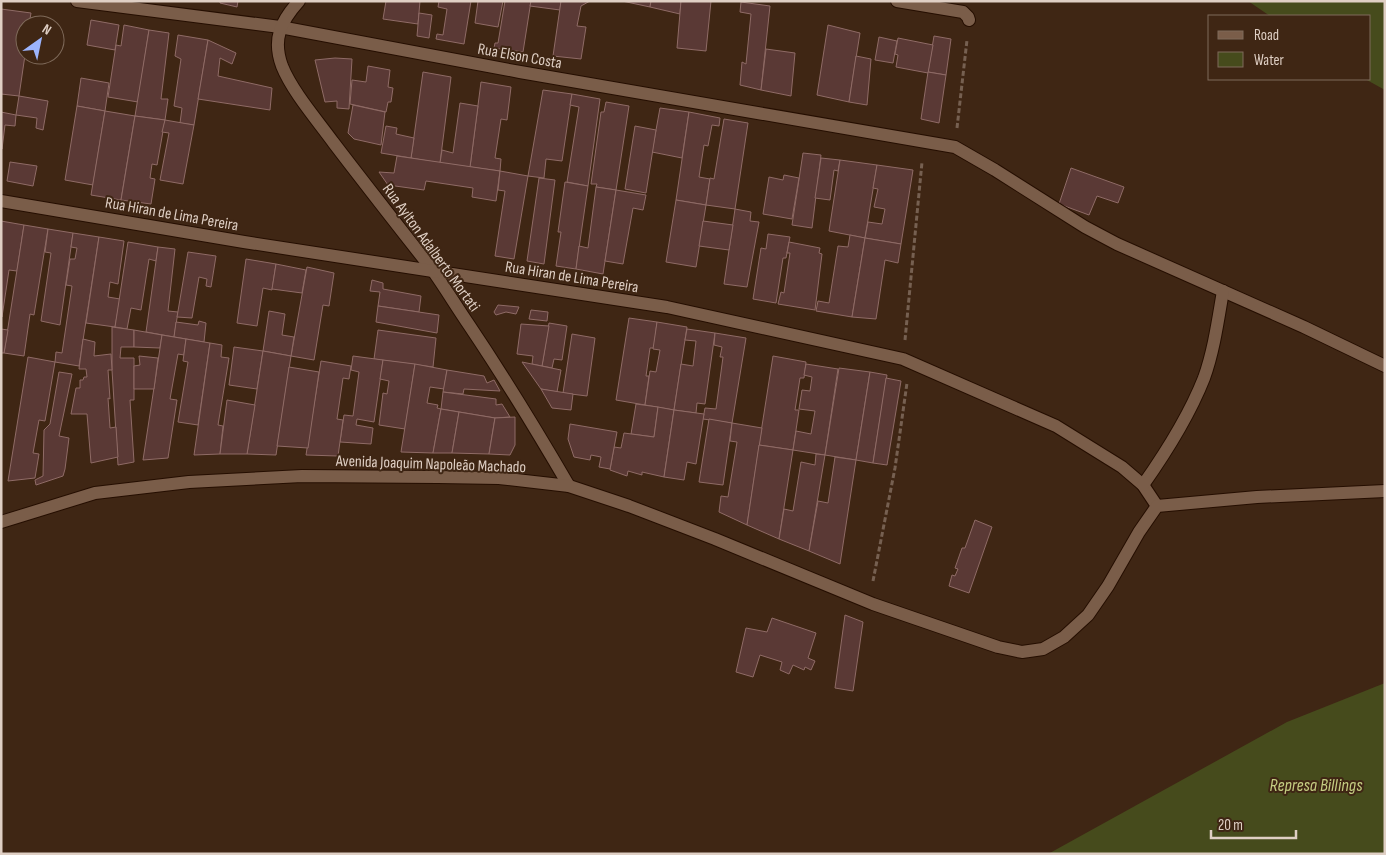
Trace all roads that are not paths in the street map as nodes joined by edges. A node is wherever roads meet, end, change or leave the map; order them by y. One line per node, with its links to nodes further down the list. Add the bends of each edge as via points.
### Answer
1 (77, 1): 5 (street, Rua Elson Costa)
2 (299, 1): 5 (street)
3 (897, 1): 4 (street, via 963,12)
4 (969, 20)
5 (280, 27): 7 (street, Rua Aylton Adalberto Mortati, via 279,53 291,82 316,120); 8 (street, Rua Elson Costa, via 955,147 1085,227)
6 (1, 201): 7 (street, Rua Hiran de Lima Pereira)
7 (432, 270): 10 (street, Rua Hiran de Lima Pereira, via 667,307 903,359 1056,426 1107,456); 11 (street, Rua Aylton Adalberto Mortati, via 496,364)
8 (1223, 291): 9 (street); 10 (street, via 1204,377 1170,445)
9 (1385, 366)
10 (1143, 484): 13 (street, Rua Hiran de Lima Pereira)
11 (569, 486): 13 (street, Avenida Joaquim Napoleão Machado, via 707,536 873,604 998,647 1022,652 1043,649 1064,637 1088,615); 14 (street, Avenida Joaquim Napoleão Machado, via 499,478 428,477 302,476 188,482 96,493)
12 (1385, 491): 13 (street)
13 (1157, 506)
14 (1, 522)

